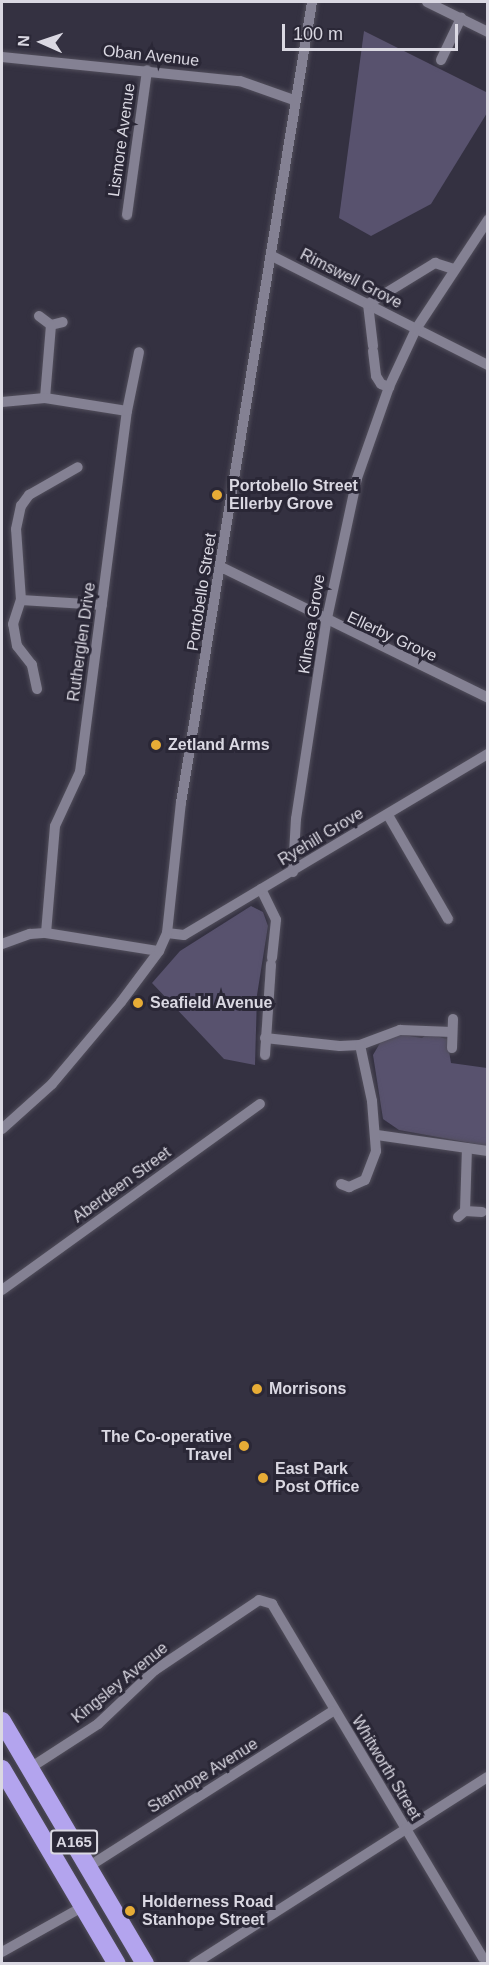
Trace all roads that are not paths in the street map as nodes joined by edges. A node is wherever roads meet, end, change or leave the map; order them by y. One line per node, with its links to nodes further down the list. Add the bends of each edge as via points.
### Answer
1 (312, 2): 8 (street, Portobello Street)
2 (427, 2): 3 (street)
3 (461, 18): 4 (street); 6 (street)
4 (488, 32)
5 (2, 57): 7 (street, Oban Avenue)
6 (441, 60)
7 (147, 70): 8 (street, Oban Avenue, via 240,81); 9 (street, Lismore Avenue)
8 (294, 100): 11 (street, Portobello Street)
9 (127, 214)
10 (488, 220): 12 (street, Kilnsea Grove)
11 (272, 255): 13 (street, Rimswell Grove); 25 (street, Portobello Street)
12 (453, 269): 13 (street, via 435,263); 17 (street, Kilnsea Grove)
13 (368, 304): 17 (street, Rimswell Grove); 20 (street, via 376,376)
14 (39, 316): 16 (street)
15 (63, 322): 16 (street)
16 (51, 325): 21 (street)
17 (416, 329): 19 (street, Rimswell Grove); 20 (street, Kilnsea Grove)
18 (139, 352): 23 (street, Rutherglen Drive)
19 (488, 365)
20 (389, 387): 28 (street, Kilnsea Grove, via 357,477)
21 (45, 398): 22 (street); 23 (street)
22 (2, 402)
23 (127, 411): 27 (street, Rutherglen Drive)
24 (78, 467): 26 (street, via 29,495 21,506 16,529)
25 (220, 567): 28 (street, Ellerby Grove); 37 (street, Portobello Street, via 181,803)
26 (21, 600): 27 (street); 29 (street, via 13,624 17,646 32,666)
27 (102, 605): 36 (street, Rutherglen Drive, via 80,772 56,826)
28 (326, 622): 30 (street, Ellerby Grove); 33 (street, Kilnsea Grove)
29 (38, 689)
30 (488, 698)
31 (488, 754): 32 (street, Ryehill Grove)
32 (388, 814): 33 (street, Ryehill Grove); 35 (street)
33 (293, 872): 34 (street, Ryehill Grove)
34 (261, 889): 37 (street, Ryehill Grove, via 184,935); 42 (street, via 276,920)
35 (448, 919)
36 (46, 933): 38 (street); 39 (street)
37 (167, 933): 39 (street, Portobello Street)
38 (2, 944)
39 (159, 951): 47 (street, Portobello Street, via 52,1084)
40 (453, 1019): 41 (street)
41 (452, 1032): 43 (street, via 399,1030); 44 (street)
42 (265, 1038): 43 (street, via 316,1045); 45 (street)
43 (360, 1045): 48 (street)
44 (452, 1048)
45 (265, 1054)
46 (260, 1104): 53 (street, Aberdeen Street)
47 (2, 1129)
48 (377, 1135): 49 (street); 51 (street, via 370,1168 359,1190)
49 (467, 1148): 50 (street); 52 (street, via 461,1214)
50 (488, 1151)
51 (341, 1184)
52 (482, 1212)
53 (2, 1290)
54 (259, 1600): 55 (street, Whitworth Street, via 272,1604); 57 (street, Kingsley Avenue, via 154,1670 98,1724)
55 (333, 1711): 60 (street, Whitworth Street); 61 (street, Stanhope Avenue)
56 (2, 1721): 57 (highway, A165)
57 (30, 1768): 61 (highway, A165)
58 (2, 1769): 62 (highway, A165)
59 (488, 1777): 60 (street)
60 (406, 1831): 64 (street, Whitworth Street); 67 (street)
61 (88, 1867): 66 (highway, A165)
62 (84, 1906): 63 (street); 65 (highway, A165)
63 (2, 1952)
64 (482, 1959)
65 (117, 1964)
66 (145, 1964)
67 (194, 1964)

